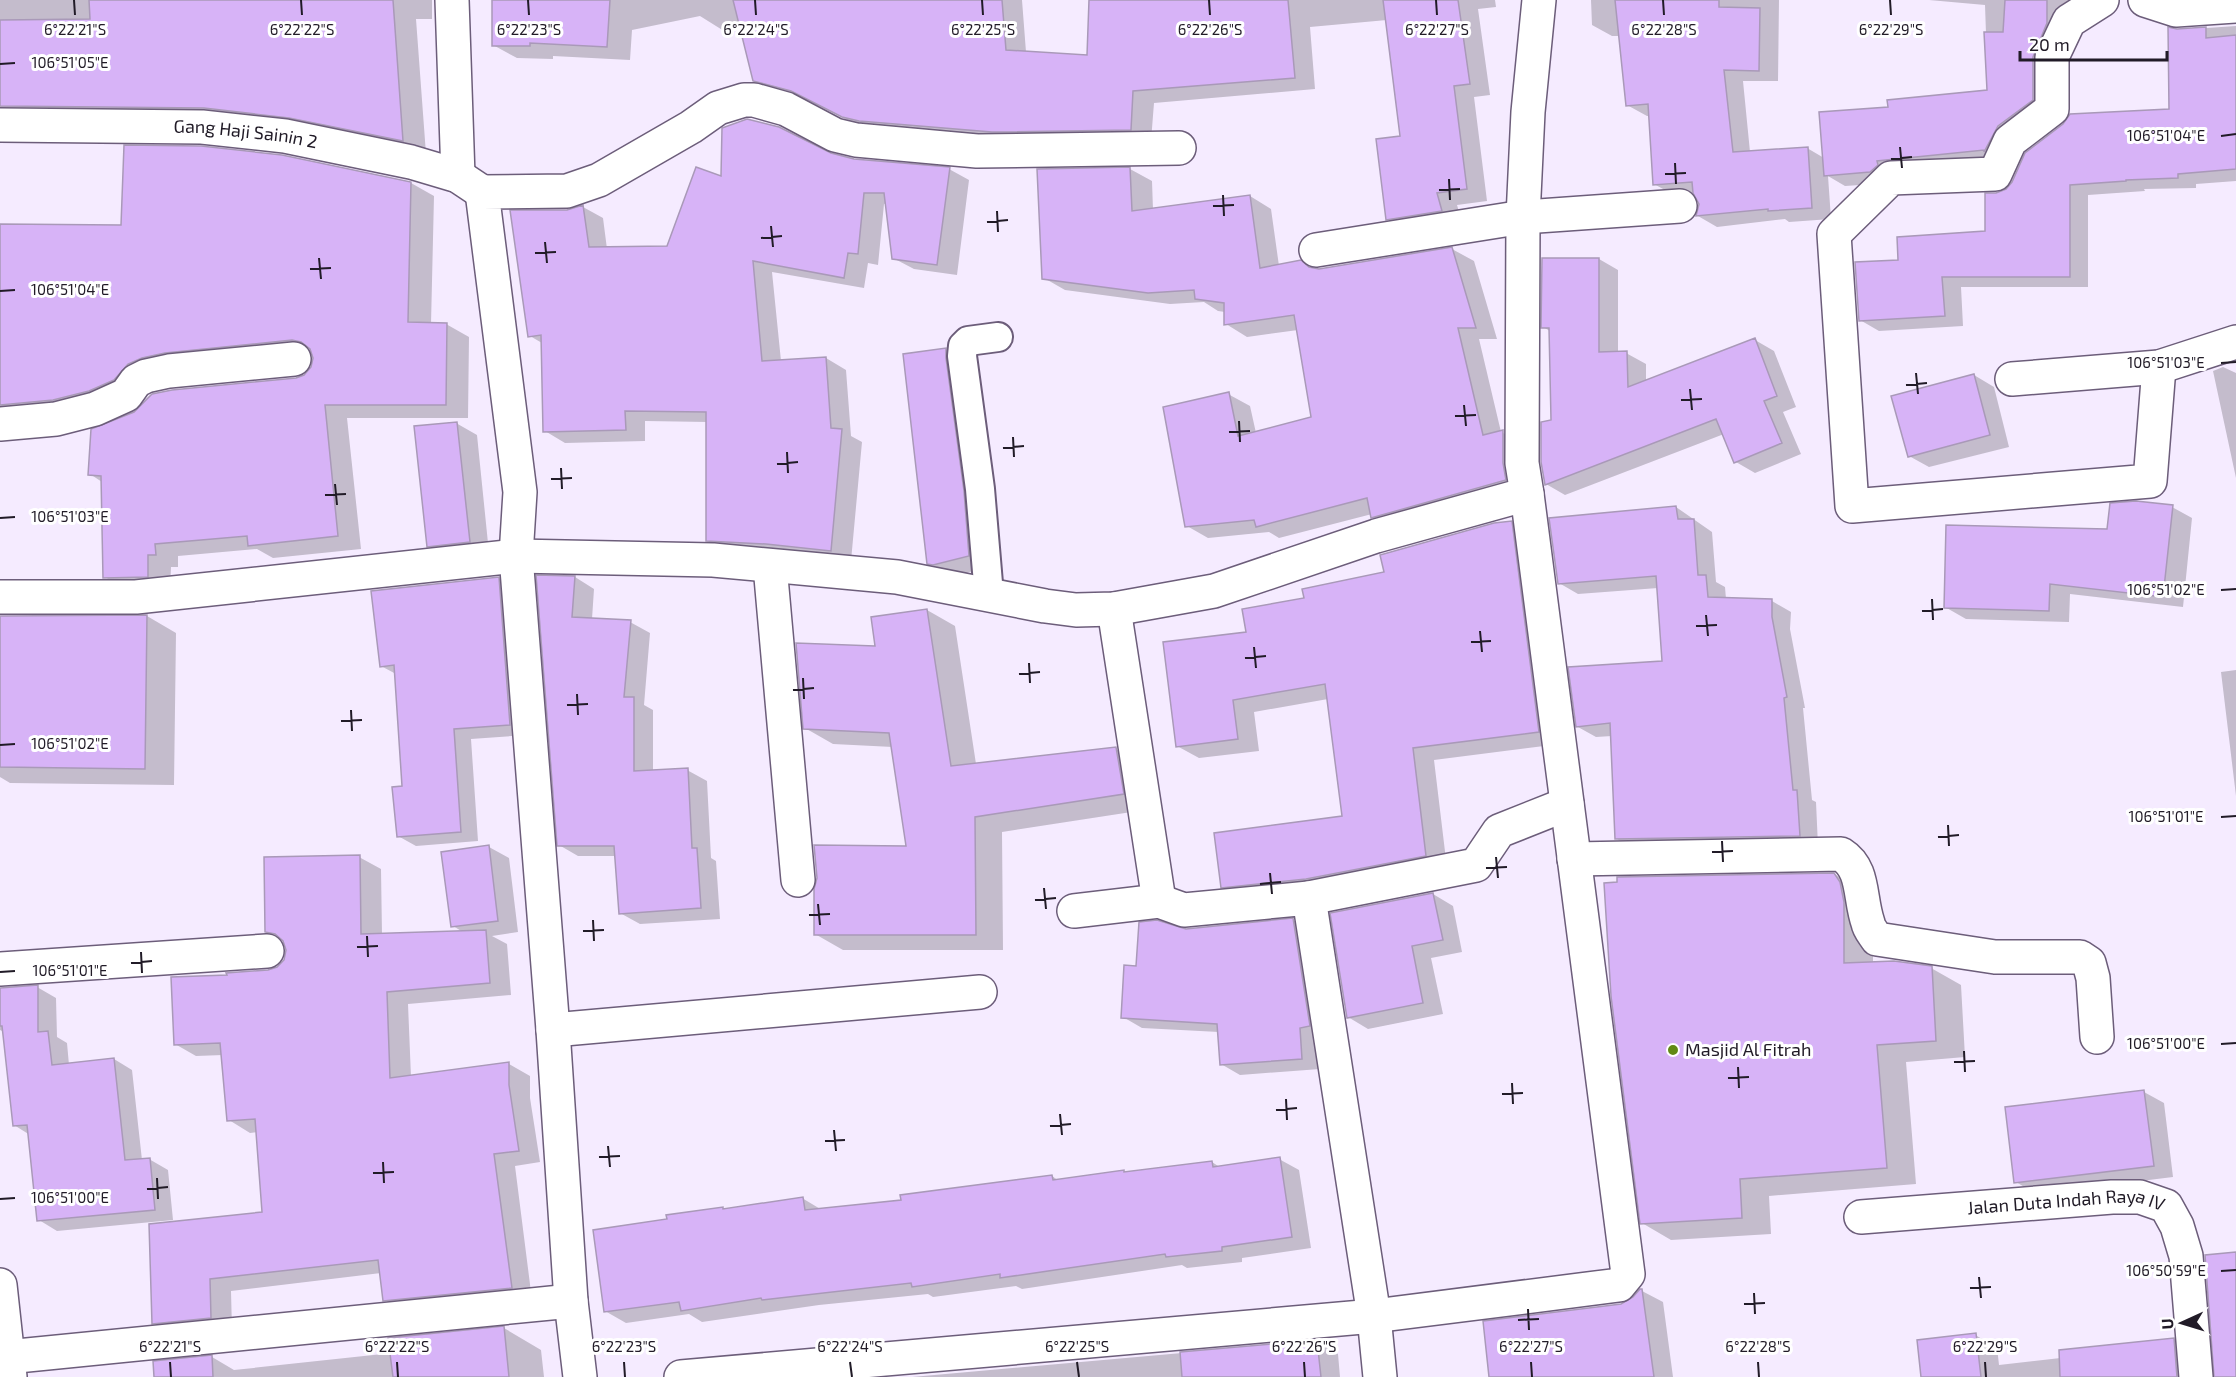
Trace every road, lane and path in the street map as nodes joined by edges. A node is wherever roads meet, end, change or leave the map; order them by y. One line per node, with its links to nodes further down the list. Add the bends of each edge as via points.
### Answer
1 (452, 0): 8 (street)
2 (1539, 0): 10 (street)
3 (2102, 0): 15 (street, via 2069,21 2052,57 2052,109 2010,141 1995,174 1891,177 1834,234 1852,506 2150,482)
4 (2145, 0): 5 (street, via 2176,10)
5 (2236, 6)
6 (0, 125): 8 (street, Gang Haji Sainin 2, via 202,127 273,135 411,162)
7 (1179, 148): 8 (street, Gang Haji Sainin 2, via 977,151 856,140 835,135 786,109 744,100 718,108 599,180 567,191)
8 (470, 184): 19 (street, via 520,492)
9 (1680, 206): 10 (street)
10 (1523, 217): 11 (street); 18 (street, via 1522,463)
11 (1316, 250)
12 (998, 337): 21 (lane, via 968,341 962,356)
13 (2236, 342): 15 (street)
14 (294, 359): 17 (street, via 146,375 126,395 95,409 56,419)
15 (2159, 367): 16 (street)
16 (2012, 379)
17 (0, 424)
18 (1527, 494): 23 (street, via 1376,536 1214,591); 24 (street)
19 (516, 556): 20 (street, via 713,560); 22 (street, via 136,597); 33 (street)
20 (770, 566): 21 (street, via 897,577); 26 (street)
21 (989, 595): 23 (street, via 1066,609)
22 (0, 597)
23 (1114, 609): 28 (street)
24 (1567, 804): 25 (street); 27 (street, via 1499,831 1476,865)
25 (1574, 859): 34 (street, via 1841,854 1857,869 1868,925 1877,939 1995,957 2080,957 2089,963); 38 (street, via 1628,1274 1619,1285)
26 (798, 880)
27 (1309, 898): 28 (street, via 1184,909); 38 (street)
28 (1159, 902): 29 (street)
29 (1074, 911)
30 (267, 951): 31 (street)
31 (0, 969)
32 (980, 992): 33 (street)
33 (552, 1030): 37 (street)
34 (2097, 1037)
35 (1861, 1217): 43 (street, Jalan Duta Indah Raya IV, via 2112,1197 2139,1197 2166,1206 2186,1256)
36 (0, 1285): 39 (street)
37 (571, 1301): 39 (street); 40 (street)
38 (1374, 1316): 41 (street); 42 (street)
39 (9, 1367)
40 (579, 1377)
41 (681, 1377)
42 (1380, 1377)
43 (2196, 1377)

